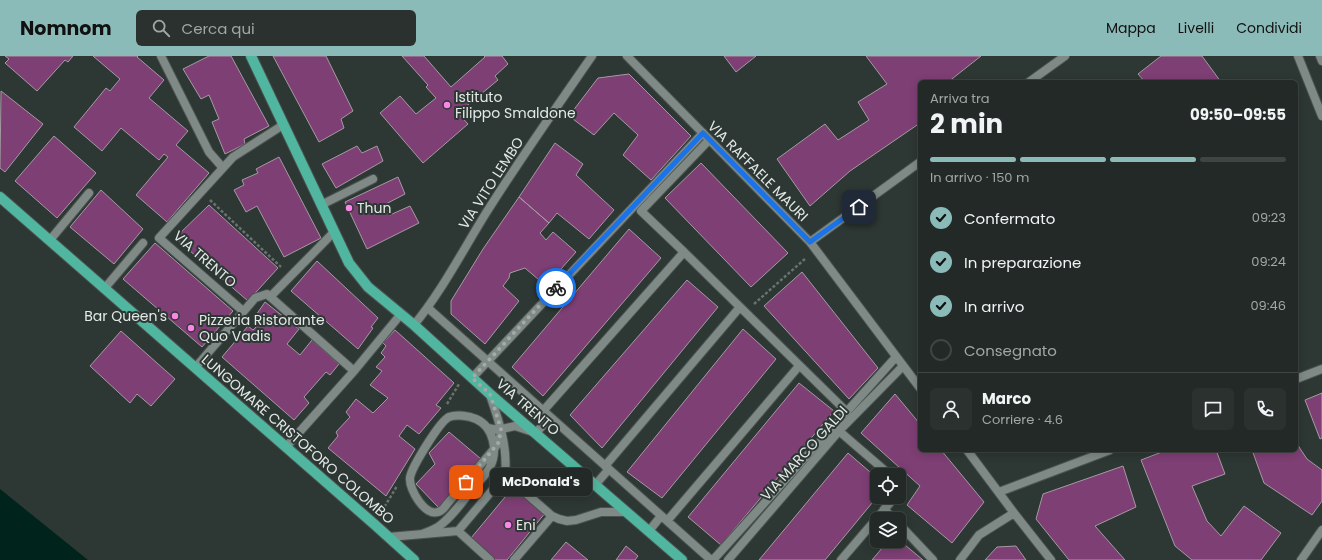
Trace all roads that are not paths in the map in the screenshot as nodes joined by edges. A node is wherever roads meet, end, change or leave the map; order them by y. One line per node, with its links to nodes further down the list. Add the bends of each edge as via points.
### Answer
1 (161, 56): 14 (street, via 209,152)
2 (251, 56): 11 (main road, VIA TRENTO)
3 (592, 56): 26 (street, VIA VITO LEMBO, via 486,212)
4 (627, 56): 12 (street, VIA RAFFAELE MAURI)
5 (1065, 56): 9 (street)
6 (1298, 56): 10 (street)
7 (1320, 56): 8 (street)
8 (1322, 61)
9 (1032, 80)
10 (1322, 116)
11 (283, 125): 14 (street, VIA TRENTO, via 233,157); 18 (main road, VIA TRENTO)
12 (706, 136): 21 (street, VIA RAFFAELE MAURI); 23 (street, via 642,211); 32 (street)
13 (918, 163): 21 (street)
14 (223, 168): 28 (street, VIA TRENTO, via 159,238)
15 (373, 179): 18 (street)
16 (89, 193): 20 (street)
17 (0, 197): 20 (main road, LUNGOMARE CRISTOFORO COLOMBO)
18 (320, 205): 19 (main road, VIA TRENTO)
19 (334, 232): 25 (street); 29 (main road, VIA TRENTO, via 349,263 358,275 368,287)
20 (50, 240): 24 (main road, LUNGOMARE CRISTOFORO COLOMBO)
21 (810, 242): 31 (street, VIA RAFFAELE MAURI)
22 (143, 243): 24 (street)
23 (684, 252): 27 (street); 42 (street)
24 (104, 289): 35 (main road, LUNGOMARE CRISTOFORO COLOMBO)
25 (270, 297): 28 (street, via 267,294 255,298); 37 (street)
26 (428, 308): 30 (street, VIA VITO LEMBO); 32 (street, VIA TRENTO)
27 (742, 310): 33 (street); 53 (street)
28 (243, 311): 35 (street)
29 (401, 314): 30 (main road, VIA TRENTO); 37 (street)
30 (414, 325): 38 (main road, VIA TRENTO)
31 (896, 357): 34 (street, VIA RAFFAELE MAURI); 43 (street)
32 (487, 362): 38 (street); 42 (street, VIA TRENTO)
33 (799, 366): 43 (street); 64 (street)
34 (903, 366): 40 (street, VIA RAFFAELE MAURI); 47 (street, VIA MARCO GALDI)
35 (195, 368): 49 (main road, LUNGOMARE CRISTOFORO COLOMBO)
36 (1322, 369): 39 (street)
37 (354, 372): 49 (street)
38 (472, 378): 41 (main road, VIA TRENTO)
39 (1298, 378)
40 (918, 385)
41 (490, 394): 46 (street); 48 (main road, VIA TRENTO)
42 (543, 411): 44 (street, VIA TRENTO)
43 (847, 412): 75 (street)
44 (550, 417): 48 (street); 53 (street, VIA TRENTO)
45 (488, 428): 46 (street); 50 (street); 50 (street, via 472,418 448,417 432,436 411,474 413,493 420,503 433,512 443,509)
46 (501, 429): 48 (street, via 515,426); 50 (street, via 499,442); 55 (street, via 506,454)
47 (839, 431): 54 (street); 76 (street, VIA MARCO GALDI)
48 (536, 433): 56 (main road, VIA TRENTO)
49 (286, 448): 70 (main road, LUNGOMARE CRISTOFORO COLOMBO)
50 (494, 449): 69 (street, via 488,471 448,518 431,531)
51 (969, 452): 57 (street)
52 (1105, 452): 57 (street)
53 (607, 468): 56 (street); 64 (street, VIA TRENTO)
54 (882, 468)
55 (505, 475): 63 (street); 66 (street)
56 (596, 484): 60 (main road, VIA TRENTO)
57 (999, 492): 62 (street)
58 (889, 504): 59 (street)
59 (884, 509): 61 (street); 77 (street)
60 (627, 512): 63 (street, via 601,512 567,521); 67 (main road, VIA TRENTO)
61 (887, 512)
62 (1014, 514): 79 (street, via 979,535); 80 (street)
63 (552, 516): 73 (street)
64 (664, 518): 67 (street); 75 (street, VIA TRENTO)
65 (1322, 530): 81 (street)
66 (458, 531): 69 (street); 72 (street)
67 (649, 531): 74 (main road, VIA TRENTO)
68 (906, 531): 78 (street)
69 (422, 534): 70 (street)
70 (389, 537): 71 (main road, LUNGOMARE CRISTOFORO COLOMBO)
71 (414, 560)
72 (490, 560)
73 (514, 560)
74 (682, 560)
75 (712, 560)
76 (728, 560)
77 (841, 560)
78 (933, 560)
79 (960, 560)
80 (1051, 560)
81 (1301, 560)

